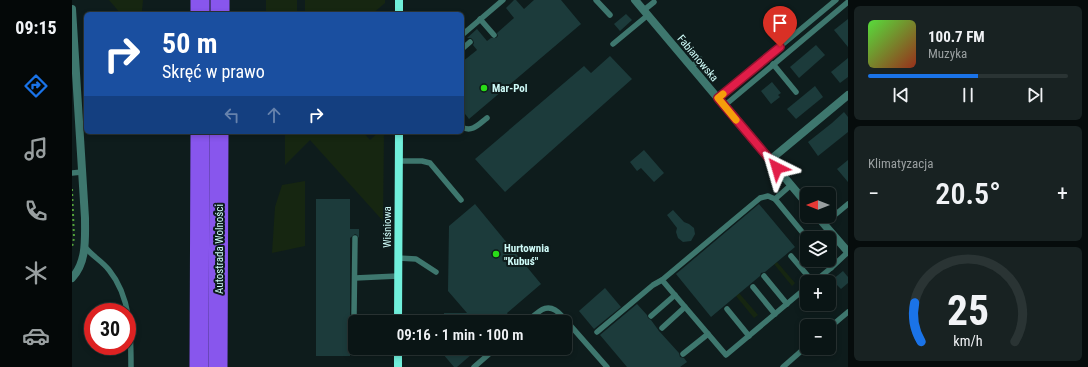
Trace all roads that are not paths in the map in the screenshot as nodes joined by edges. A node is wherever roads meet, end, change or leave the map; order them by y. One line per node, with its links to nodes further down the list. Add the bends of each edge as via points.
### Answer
1 (200, 0): 11 (highway)
2 (220, 0): 12 (highway)
3 (399, 0): 13 (street)
4 (503, 0): 16 (lane)
5 (596, 0): 15 (lane)
6 (635, 0): 14 (street, Fabianowska)
7 (836, 0): 27 (lane)
8 (654, 2): 14 (lane)
9 (848, 2): 23 (lane)
10 (72, 9): 37 (street)
11 (200, 12)
12 (220, 12)
13 (399, 12)
14 (646, 13): 20 (lane); 24 (street, Fabianowska)
15 (610, 15)
16 (480, 19): 17 (lane); 18 (lane)
17 (464, 33)
18 (494, 35)
19 (470, 42): 21 (lane)
20 (613, 44)
21 (464, 47)
22 (700, 59): 24 (lane)
23 (773, 64): 25 (lane); 28 (lane)
24 (691, 67): 27 (street, Fabianowska)
25 (796, 92)
26 (848, 95): 34 (street)
27 (718, 98): 28 (street, Fabianowska)
28 (724, 106): 34 (street, Fabianowska)
29 (487, 118): 30 (lane, via 473,129)
30 (464, 128)
31 (399, 134): 35 (street, Wiśniowa)
32 (203, 140): 83 (highway, Autostrada Wolności, via 199,210)
33 (216, 140): 84 (highway, Autostrada Wolności, via 219,211)
34 (770, 160): 38 (street, Fabianowska)
35 (399, 161): 41 (lane, via 430,163); 49 (street, Wiśniowa)
36 (72, 172): 37 (lane)
37 (82, 172): 46 (street)
38 (792, 185): 39 (street, Fabianowska); 40 (lane)
39 (800, 195)
40 (775, 199): 44 (lane); 58 (lane, via 768,196 760,198)
41 (461, 200)
42 (848, 204): 43 (lane)
43 (824, 224): 47 (street)
44 (801, 231)
45 (355, 238): 57 (lane)
46 (85, 247): 56 (street, via 82,261); 82 (lane, via 118,282 130,318)
47 (848, 252): 50 (lane)
48 (791, 256): 52 (lane)
49 (398, 258): 51 (lane, via 416,259); 54 (street, Wiśniowa)
50 (831, 268): 53 (lane)
51 (436, 272)
52 (807, 275)
53 (822, 275)
54 (398, 276): 57 (lane); 68 (street, Wiśniowa)
55 (764, 276): 62 (lane)
56 (72, 278)
57 (355, 278): 67 (lane)
58 (662, 280): 61 (lane); 75 (lane)
59 (753, 287): 66 (lane)
60 (800, 294): 62 (lane)
61 (675, 295): 63 (lane); 71 (lane)
62 (787, 304): 66 (lane)
63 (685, 307): 74 (lane); 76 (lane)
64 (727, 309): 77 (lane)
65 (848, 312): 72 (lane)
66 (775, 314): 77 (lane)
67 (354, 315)
68 (398, 315)
69 (536, 315): 70 (lane, via 549,307)
70 (561, 315)
71 (651, 316)
72 (836, 322)
73 (572, 327): 87 (lane)
74 (662, 328)
75 (597, 332)
76 (708, 334): 77 (lane, via 726,355); 79 (lane)
77 (749, 336)
78 (800, 352): 88 (lane)
79 (683, 354)
80 (398, 355): 85 (street)
81 (488, 355): 86 (lane)
82 (131, 367)
83 (199, 367)
84 (218, 367)
85 (398, 367)
86 (474, 367)
87 (607, 367)
88 (782, 367)

